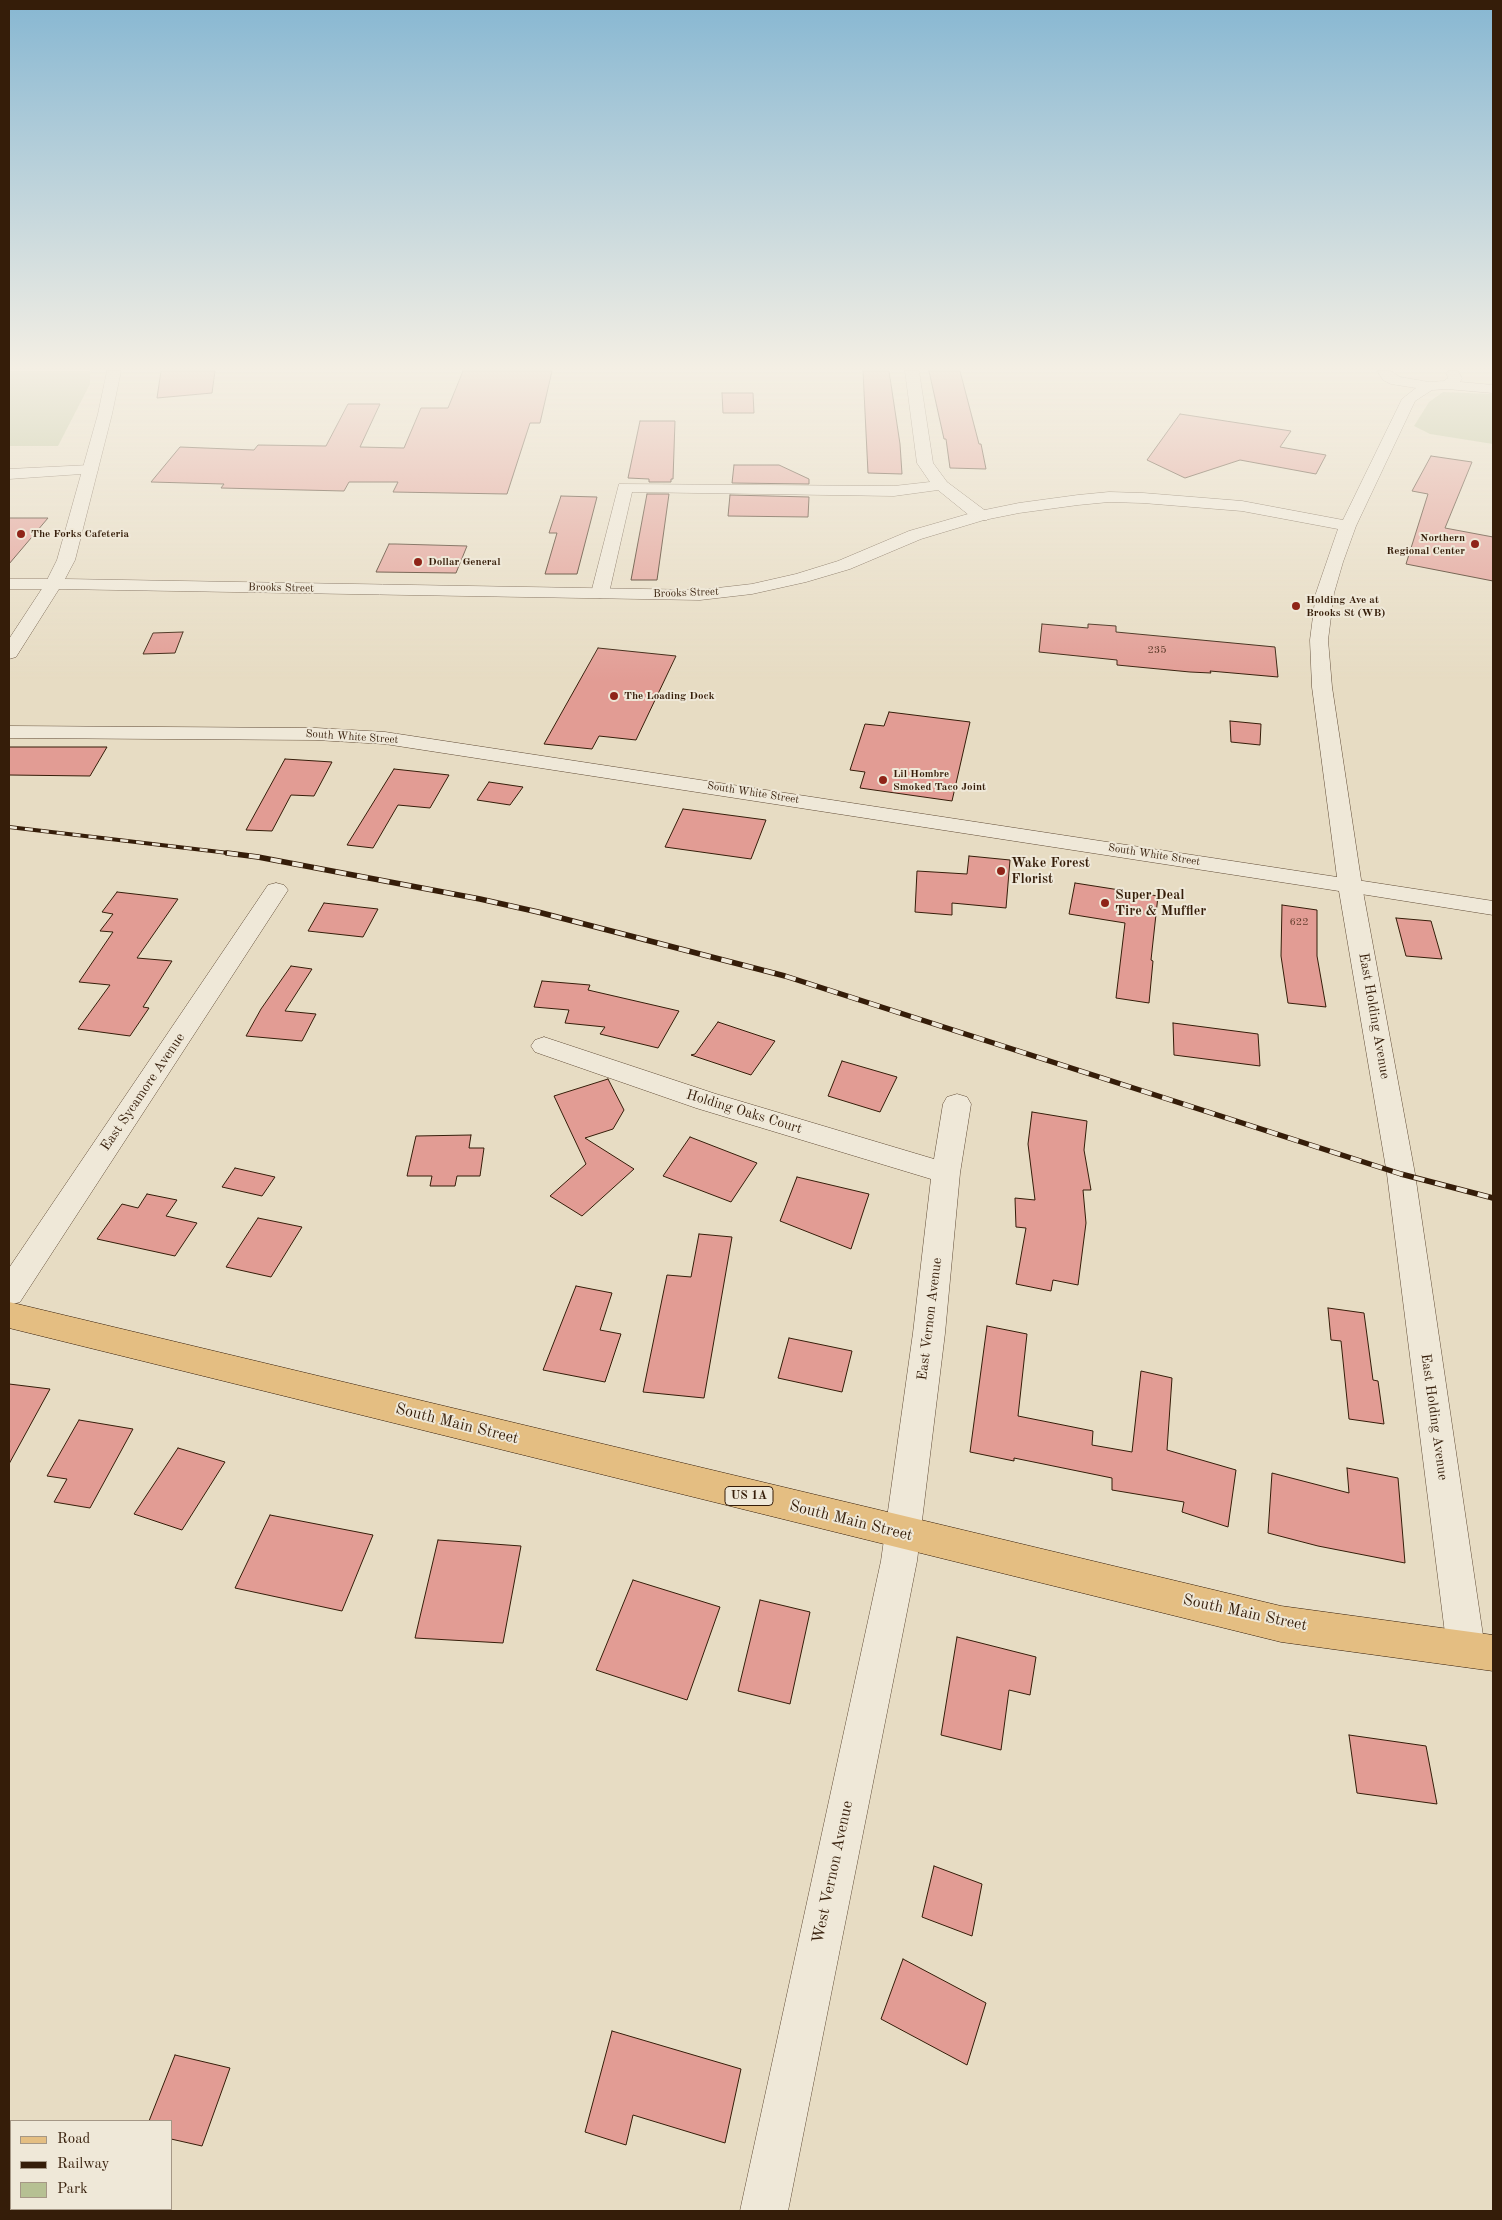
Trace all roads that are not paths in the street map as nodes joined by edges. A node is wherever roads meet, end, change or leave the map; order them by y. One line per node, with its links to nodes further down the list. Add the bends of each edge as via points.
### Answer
1 (89, 475): 8 (street, via 66,560)
2 (934, 475): 4 (street)
3 (1373, 475): 6 (street, East Holding Avenue)
4 (941, 485): 5 (street); 9 (street, via 865,492 625,487)
5 (981, 516): 6 (street, Brooks Street, via 1051,504 1122,497 1242,506); 9 (street, Brooks Street, via 915,535 844,565 752,589 700,595)
6 (1348, 526): 12 (street, East Holding Avenue, via 1325,593 1319,640 1322,687)
7 (9, 584): 8 (street, Brooks Street)
8 (54, 584): 9 (street, Brooks Street); 10 (street)
9 (600, 593)
10 (9, 653)
11 (9, 732): 12 (street, South White Street, via 316,734 386,738)
12 (1350, 886): 14 (street, South White Street); 21 (street, East Holding Avenue, via 1400,1164)
13 (276, 890): 18 (street, East Sycamore Avenue)
14 (1493, 908)
15 (544, 1046): 17 (street, Holding Oaks Court, via 706,1101)
16 (957, 1104): 17 (street, East Vernon Avenue)
17 (946, 1173): 20 (street, East Vernon Avenue)
18 (9, 1293)
19 (9, 1315): 20 (main road, South Main Street / US 1A)
20 (903, 1534): 21 (main road, South Main Street / US 1A, via 1281,1624); 22 (street, West Vernon Avenue)
21 (1479, 1651)
22 (764, 2211)

